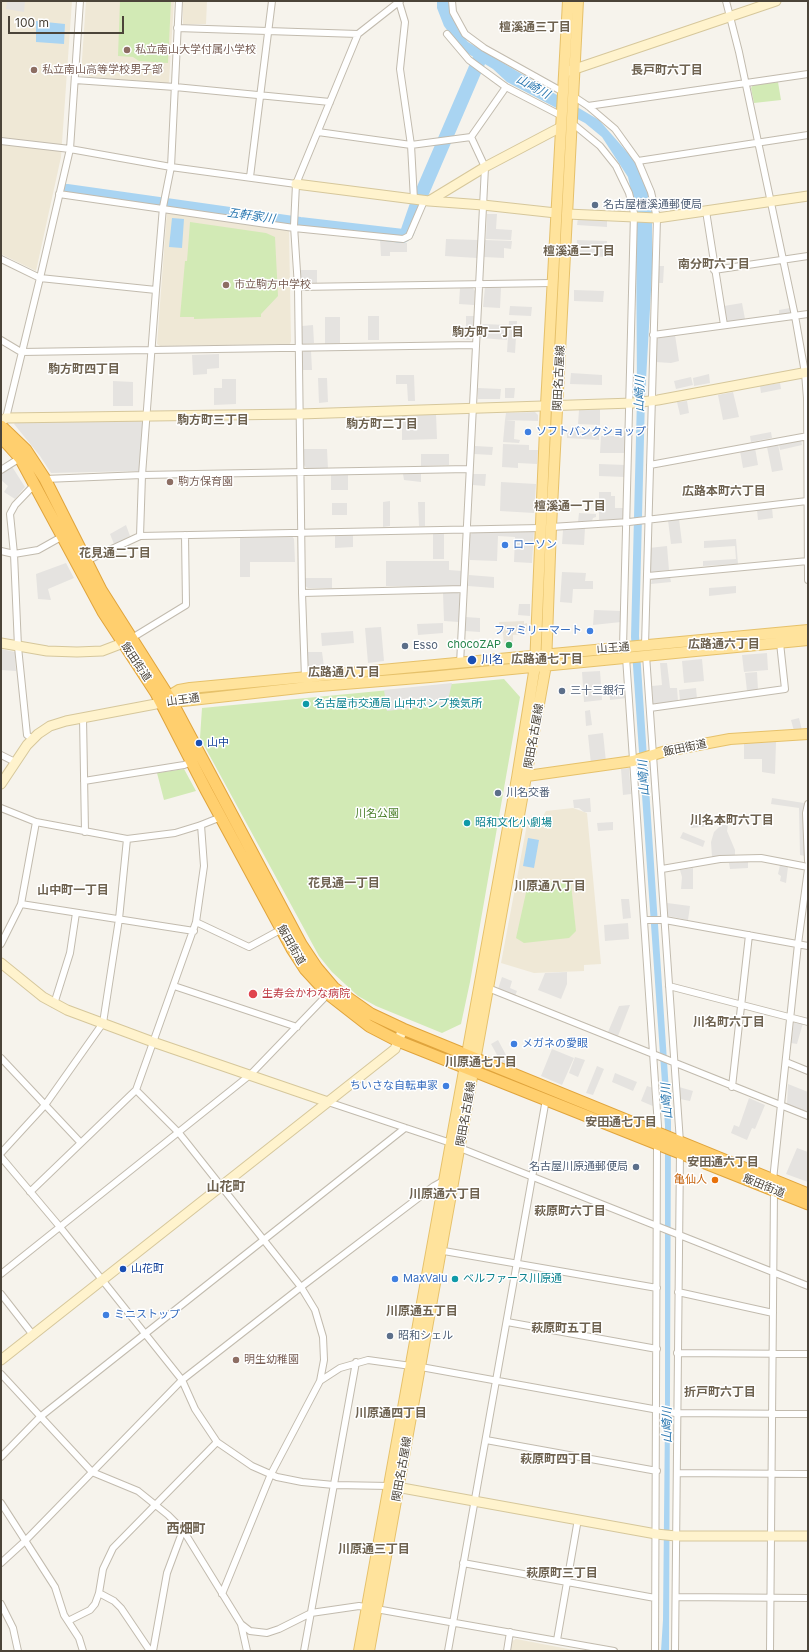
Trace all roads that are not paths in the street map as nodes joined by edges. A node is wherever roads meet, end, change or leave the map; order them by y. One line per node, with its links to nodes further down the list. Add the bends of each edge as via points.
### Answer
1 (80, 1): 17 (street)
2 (179, 1): 11 (street)
3 (272, 1): 12 (street)
4 (400, 1): 13 (street); 33 (street, via 405,22 400,69)
5 (452, 1): 21 (street, via 453,12 465,34 484,48)
6 (568, 1): 15 (main road, 関田名古屋線)
7 (578, 1): 15 (main road, 関田名古屋線)
8 (726, 1): 10 (street)
9 (776, 1): 10 (street)
10 (731, 16): 15 (street); 18 (street)
11 (177, 28): 12 (street); 19 (street)
12 (268, 31): 13 (street); 22 (street)
13 (358, 34): 24 (street)
14 (447, 34): 20 (street, via 469,60)
15 (569, 71): 21 (main road, 関田名古屋線); 23 (main road, 関田名古屋線)
16 (808, 74): 18 (street)
17 (75, 80): 19 (street); 34 (street)
18 (746, 84): 25 (street); 32 (street)
19 (174, 87): 22 (street); 36 (street)
20 (506, 87): 26 (street); 30 (street)
21 (563, 92): 26 (main road, 関田名古屋線)
22 (261, 96): 24 (street); 38 (street)
23 (573, 96): 25 (street); 27 (main road, 関田名古屋線)
24 (330, 102): 28 (street)
25 (588, 106): 35 (street, via 615,129)
26 (561, 121): 37 (street); 48 (main road, 関田名古屋線)
27 (572, 122): 49 (main road, 関田名古屋線); 50 (street, via 600,146 616,166 629,193)
28 (318, 132): 33 (street); 39 (street)
29 (808, 135): 32 (street)
30 (471, 137): 33 (street); 37 (street)
31 (1, 141): 34 (street)
32 (758, 143): 35 (street); 44 (street)
33 (411, 145): 42 (street)
34 (70, 149): 36 (street); 40 (street)
35 (638, 161): 51 (street, via 652,192)
36 (171, 167): 38 (street); 46 (street)
37 (485, 167): 43 (street); 45 (street)
38 (250, 178): 39 (street)
39 (296, 184): 42 (street); 52 (street)
40 (60, 194): 46 (street); 57 (street)
41 (808, 196): 44 (street)
42 (414, 200): 43 (street)
43 (427, 201): 45 (street); 52 (street, via 407,238)
44 (771, 202): 47 (street); 55 (street)
45 (483, 205): 48 (street); 59 (street)
46 (163, 206): 52 (street); 61 (street)
47 (706, 211): 51 (street); 56 (street)
48 (556, 213): 58 (main road, 関田名古屋線)
49 (567, 214): 50 (street); 75 (main road, 関田名古屋線)
50 (635, 217): 51 (street); 73 (street)
51 (655, 218): 65 (street)
52 (294, 225): 60 (street)
53 (808, 256): 55 (street)
54 (1, 259): 57 (street)
55 (783, 260): 56 (street); 63 (street)
56 (714, 270): 64 (street)
57 (40, 278): 61 (street); 70 (street)
58 (552, 283): 59 (street); 74 (main road, 関田名古屋線)
59 (479, 284): 60 (street); 67 (street)
60 (298, 287): 68 (street)
61 (156, 290): 69 (street)
62 (808, 314): 63 (street)
63 (795, 316): 64 (street); 71 (street)
64 (724, 325): 65 (street)
65 (653, 335): 72 (street)
66 (1, 340): 70 (street)
67 (475, 345): 68 (street); 76 (street)
68 (299, 348): 69 (street); 78 (street)
69 (152, 351): 70 (street); 77 (street)
70 (21, 352): 79 (street)
71 (806, 372): 72 (street); 80 (street)
72 (652, 401): 73 (street); 83 (street)
73 (631, 403): 75 (street); 92 (street)
74 (546, 405): 75 (street); 76 (street); 93 (main road, 関田名古屋線)
75 (558, 405): 93 (main road, 関田名古屋線)
76 (472, 408): 78 (street); 84 (street)
77 (147, 414): 78 (street); 79 (street); 87 (street)
78 (300, 414): 86 (street)
79 (3, 423): 88 (highway, 飯田街道, via 26,450)
80 (808, 436): 83 (street); 90 (street)
81 (1, 437): 82 (highway, 飯田街道)
82 (20, 458): 85 (street); 89 (highway, 飯田街道)
83 (650, 465): 91 (street)
84 (469, 469): 86 (street); 94 (street)
85 (1, 470)
86 (301, 473): 87 (street); 95 (street)
87 (142, 475): 88 (street); 99 (street)
88 (45, 479): 102 (highway, 飯田街道)
89 (35, 484): 98 (highway, 飯田街道); 101 (street, via 10,514)
90 (807, 501): 91 (street); 96 (street)
91 (649, 520): 92 (street); 104 (street)
92 (628, 523): 93 (street); 115 (street)
93 (546, 528): 94 (street); 116 (main road, 関田名古屋線); 117 (main road, 関田名古屋線)
94 (466, 529): 95 (street); 106 (street)
95 (302, 532): 97 (street); 107 (street)
96 (808, 532): 103 (street)
97 (185, 535): 99 (street); 109 (street, via 186,605)
98 (63, 536): 101 (street, via 38,550); 109 (highway, 飯田街道, via 99,606)
99 (140, 536): 102 (street)
100 (1, 551): 101 (street)
101 (14, 554): 113 (street)
102 (86, 561): 109 (highway, 飯田街道)
103 (808, 561): 104 (street); 105 (street)
104 (648, 576): 114 (street)
105 (808, 580)
106 (463, 589): 107 (street); 118 (street)
107 (302, 593): 121 (street)
108 (808, 630): 114 (main road, 山王通)
109 (127, 640): 113 (street, via 106,650 89,652); 122 (highway, 飯田街道)
110 (808, 640): 112 (main road, 山王通)
111 (1, 643): 113 (street)
112 (780, 643): 114 (main road, 山王通); 123 (street, via 785,689)
113 (18, 647): 126 (street, via 27,734)
114 (645, 651): 115 (main road, 山王通); 123 (street)
115 (626, 652): 116 (main road, 山王通); 119 (main road, 山王通); 129 (street)
116 (548, 654): 117 (main road, 山王通); 119 (main road, 関田名古屋線)
117 (536, 656): 118 (main road, 山王通); 120 (main road, 関田名古屋線)
118 (460, 664): 121 (main road, 山王通)
119 (546, 665): 120 (main road, 山王通); 132 (main road, 関田名古屋線)
120 (535, 666): 122 (main road, 山王通); 132 (main road, 関田名古屋線)
121 (305, 678): 122 (main road, 山王通, via 190,688 179,690)
122 (168, 700): 124 (street); 131 (highway, 飯田街道); 169 (highway, 飯田街道, via 310,959 334,988 346,998 371,1014)
123 (650, 708): 128 (street)
124 (83, 717): 126 (street, via 50,726); 133 (street)
125 (808, 734): 128 (main road, 飯田街道, via 730,739)
126 (32, 739): 130 (street)
127 (1, 755): 130 (street)
128 (652, 756): 129 (main road, 飯田街道); 144 (street)
129 (634, 761): 132 (main road, 飯田街道); 149 (street)
130 (15, 762): 134 (street)
131 (191, 762): 133 (street); 137 (highway, 飯田街道)
132 (522, 777): 161 (main road, 関田名古屋線); 172 (main road, 関田名古屋線)
133 (84, 781): 140 (street)
134 (1, 784)
135 (808, 804): 142 (street)
136 (1, 808): 138 (street)
137 (221, 817): 139 (street); 152 (highway, 飯田街道)
138 (36, 822): 140 (street); 146 (street)
139 (201, 825): 141 (street, via 175,833); 151 (street, via 204,866)
140 (85, 832): 141 (street)
141 (127, 839): 148 (street)
142 (808, 861)
143 (808, 868): 144 (street, via 761,858 720,860); 145 (street)
144 (662, 869): 150 (street)
145 (807, 877): 156 (street)
146 (21, 904): 147 (street); 155 (street)
147 (76, 913): 148 (street); 163 (street, via 70,952)
148 (119, 919): 153 (street); 167 (street)
149 (644, 920): 150 (street); 173 (street)
150 (665, 920): 154 (street); 160 (street)
151 (196, 922): 152 (street, via 249,947); 153 (street)
152 (282, 929): 162 (highway, 飯田街道, via 305,969)
153 (194, 931): 159 (street)
154 (749, 935): 156 (street); 164 (street)
155 (1, 944)
156 (798, 944): 157 (street); 165 (street)
157 (808, 946)
158 (1, 963): 163 (street, via 39,995)
159 (174, 986): 168 (street); 171 (street)
160 (669, 986): 164 (street); 176 (street)
161 (488, 988): 172 (main road, 関田名古屋線); 173 (street)
162 (328, 994): 168 (street); 170 (highway, 飯田街道, via 368,1026)
163 (54, 1004): 167 (street)
164 (742, 1005): 165 (street); 180 (street)
165 (790, 1017): 166 (street); 175 (street)
166 (808, 1022)
167 (103, 1023): 171 (street); 184 (street)
168 (297, 1027): 179 (street)
169 (403, 1029): 170 (street); 172 (highway, 飯田街道)
170 (398, 1041): 177 (highway, 飯田街道); 183 (street, via 395,1049)
171 (153, 1042): 179 (street); 181 (street)
172 (471, 1056): 177 (main road, 関田名古屋線); 189 (highway, 飯田街道)
173 (653, 1056): 176 (street); 189 (street)
174 (1, 1058): 184 (street)
175 (786, 1062): 178 (street); 185 (street)
176 (674, 1064): 180 (street); 192 (street)
177 (469, 1069): 182 (highway, 飯田街道); 191 (main road, 関田名古屋線)
178 (808, 1071)
179 (250, 1075): 183 (street); 188 (street)
180 (732, 1087): 185 (street)
181 (136, 1090): 188 (street); 190 (street)
182 (546, 1099): 189 (highway, 飯田街道); 195 (street)
183 (328, 1102): 187 (street); 198 (street)
184 (45, 1105): 190 (street); 193 (street)
185 (780, 1105): 186 (street); 197 (street)
186 (808, 1116)
187 (405, 1128): 191 (street); 205 (street)
188 (179, 1132): 198 (street); 202 (street)
189 (659, 1139): 192 (highway, 飯田街道); 203 (street)
190 (81, 1143): 199 (street)
191 (456, 1146): 195 (street); 196 (main road, 関田名古屋線); 206 (main road, 関田名古屋線)
192 (679, 1147): 197 (highway, 飯田街道); 204 (street)
193 (1, 1152)
194 (1, 1157): 199 (street)
195 (532, 1176): 203 (street); 207 (street)
196 (443, 1182): 206 (main road, 関田名古屋線); 211 (street, via 434,1186)
197 (773, 1185): 200 (highway, 飯田街道); 201 (highway, 飯田街道); 208 (street)
198 (221, 1187): 205 (street); 210 (street)
199 (30, 1192): 202 (street)
200 (808, 1194)
201 (808, 1204)
202 (60, 1227): 209 (street); 210 (street)
203 (658, 1227): 204 (street); 213 (street)
204 (678, 1234): 208 (street); 214 (street)
205 (264, 1241): 211 (street); 218 (street)
206 (436, 1250): 207 (street); 226 (main road, 関田名古屋線)
207 (517, 1263): 213 (street); 217 (street)
208 (773, 1272): 212 (street); 216 (street)
209 (1, 1274)
210 (102, 1280): 218 (street); 219 (street)
211 (301, 1286): 228 (street); 229 (street, via 315,1310 321,1327 324,1350)
212 (808, 1286)
213 (657, 1288): 220 (street)
214 (678, 1292): 216 (street); 221 (street)
215 (1, 1294): 219 (street)
216 (773, 1313): 222 (street)
217 (507, 1322): 220 (street); 230 (street)
218 (146, 1334): 228 (street); 235 (street)
219 (33, 1335): 224 (street)
220 (657, 1349): 231 (street)
221 (677, 1353): 222 (street); 232 (street)
222 (773, 1354): 223 (street); 233 (street)
223 (808, 1354)
224 (1, 1360)
225 (356, 1362): 226 (street, via 368,1360); 229 (street, via 340,1368); 245 (street)
226 (416, 1366): 230 (street); 246 (main road, 関田名古屋線)
227 (1, 1374): 235 (street)
228 (182, 1380): 237 (street, via 195,1409); 240 (street)
229 (320, 1381): 242 (street)
230 (496, 1381): 231 (street); 236 (street)
231 (658, 1410): 232 (street); 239 (street)
232 (676, 1413): 233 (street); 241 (street)
233 (772, 1414): 234 (street); 243 (street)
234 (808, 1414)
235 (40, 1417): 238 (street); 240 (street)
236 (486, 1440): 239 (street); 247 (street)
237 (217, 1442): 242 (street, via 252,1466); 249 (street)
238 (1, 1457)
239 (657, 1471): 252 (street)
240 (92, 1472): 249 (street, via 138,1491); 256 (street)
241 (677, 1473): 243 (street); 253 (street)
242 (271, 1474): 245 (street, via 302,1482); 261 (street)
243 (772, 1474): 244 (street); 254 (street)
244 (808, 1474)
245 (334, 1485): 246 (street); 269 (street)
246 (394, 1487): 247 (street); 267 (main road, 関田名古屋線); 268 (main road, 関田名古屋線)
247 (475, 1502): 250 (street); 258 (street)
248 (1, 1503): 256 (street)
249 (155, 1505): 251 (street); 260 (street, via 113,1548 103,1569)
250 (578, 1519): 252 (street); 259 (street)
251 (183, 1530): 261 (street); 278 (street, via 167,1573)
252 (656, 1534): 253 (street); 263 (street)
253 (676, 1536): 254 (street); 262 (street)
254 (771, 1536): 255 (street); 264 (street)
255 (808, 1536)
256 (24, 1542): 257 (street); 270 (street, via 54,1587)
257 (1, 1563)
258 (463, 1563): 259 (street); 271 (street)
259 (568, 1581): 263 (street); 274 (street)
260 (99, 1593): 270 (street, via 90,1610); 277 (street, via 121,1608)
261 (222, 1594): 272 (street)
262 (676, 1597): 264 (street); 287 (street)
263 (655, 1598): 286 (street)
264 (770, 1598): 265 (street); 288 (street)
265 (808, 1598)
266 (1, 1604): 275 (street, via 13,1628)
267 (366, 1607): 268 (street); 269 (street); 281 (main road, 関田名古屋線)
268 (377, 1609): 271 (street); 282 (main road, 関田名古屋線)
269 (311, 1613): 272 (street, via 267,1633 250,1631); 280 (street)
270 (68, 1621): 276 (street, via 79,1638)
271 (453, 1622): 273 (street); 283 (street)
272 (241, 1624): 279 (street)
273 (510, 1632): 274 (street); 284 (street)
274 (557, 1640): 285 (street)
275 (18, 1651)
276 (83, 1651)
277 (150, 1651)
278 (153, 1651)
279 (247, 1651)
280 (304, 1651)
281 (359, 1651)
282 (369, 1651)
283 (448, 1651)
284 (507, 1651)
285 (614, 1651)
286 (655, 1651)
287 (675, 1651)
288 (770, 1651)

